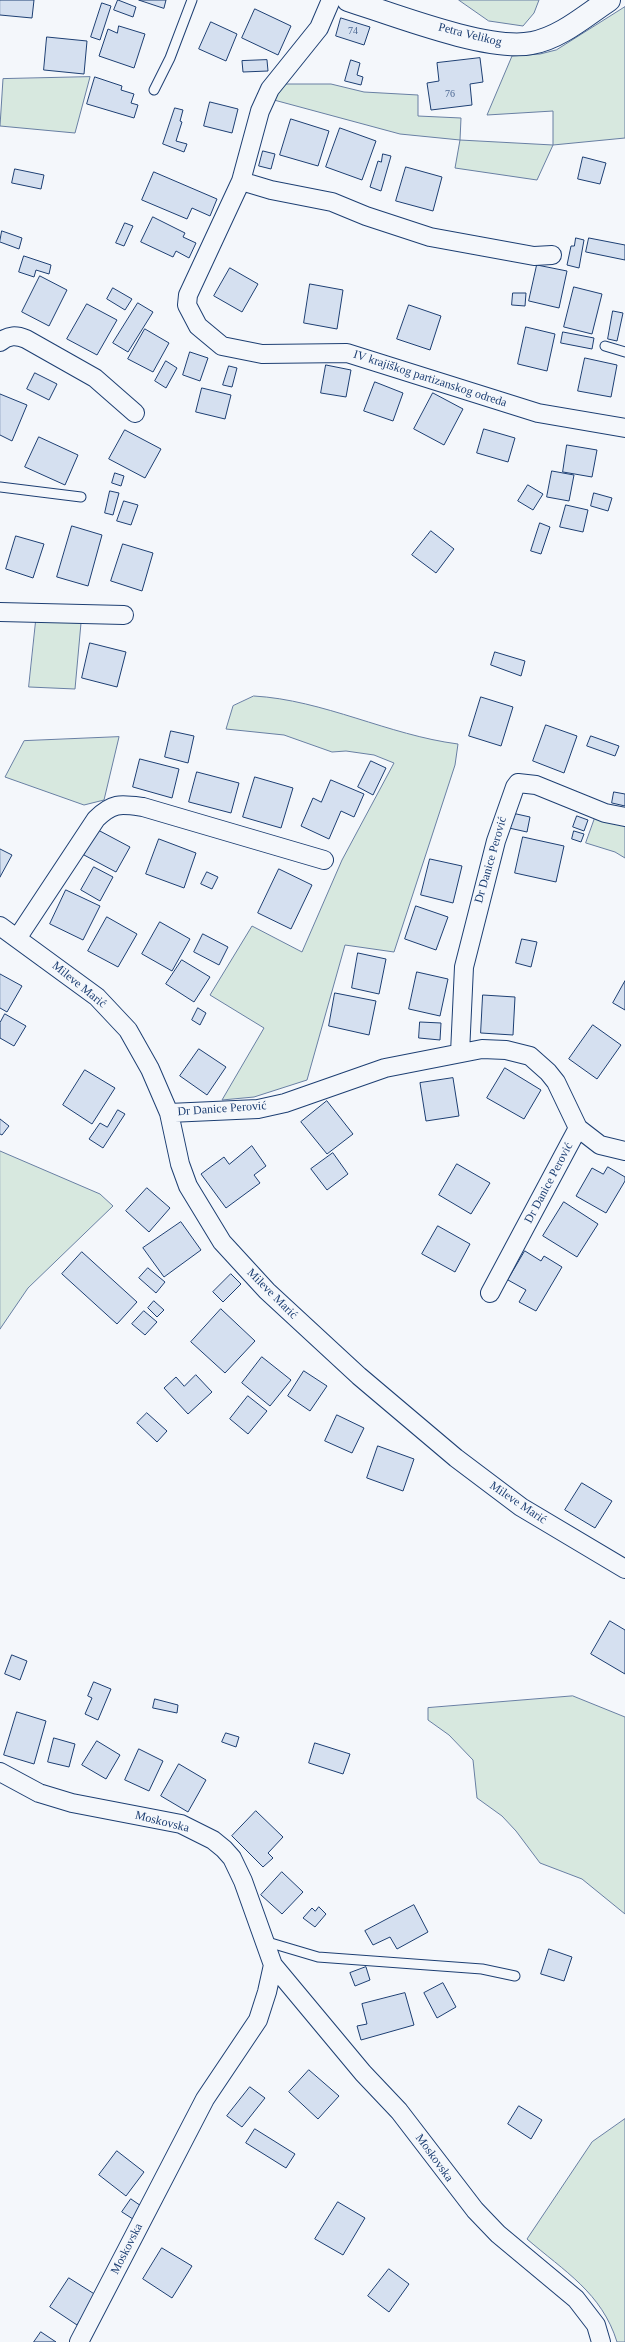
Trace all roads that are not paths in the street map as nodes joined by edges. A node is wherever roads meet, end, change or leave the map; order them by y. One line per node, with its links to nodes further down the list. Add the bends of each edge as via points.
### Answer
1 (192, 0): 5 (lane, via 170,58)
2 (331, 0): 6 (street, IV krajiškog partizanskog odreda, via 319,28 270,89 260,112)
3 (348, 0): 4 (street, Petra Velikog, via 464,35 500,44 517,45 556,35)
4 (609, 0)
5 (154, 90)
6 (241, 181): 7 (street, via 271,190 332,202 430,237 534,256); 12 (street, IV krajiškog partizanskog odreda, via 188,295 188,305 198,326 222,346 262,354 348,353 538,413)
7 (552, 254)
8 (0, 342): 11 (street, via 9,336 26,339 95,378)
9 (605, 346): 10 (lane)
10 (625, 352)
11 (135, 413)
12 (625, 428)
13 (0, 487): 14 (lane)
14 (81, 497)
15 (0, 612): 16 (street)
16 (124, 615)
17 (625, 817): 21 (street, Dr Danice Perović, via 605,813 536,785 518,783 515,787 496,841 464,967)
18 (324, 860): 20 (street, via 144,807 115,805 107,808 96,819)
19 (0, 926): 20 (street, Mileve Marić)
20 (18, 937): 22 (street, Mileve Marić, via 97,997 128,1030 150,1069)
21 (460, 1052): 22 (street, Dr Danice Perović, via 385,1068 285,1103 258,1109); 23 (street, Dr Danice Perović, via 482,1049 506,1050 530,1056 556,1082)
22 (169, 1113): 26 (street, Mileve Marić, via 180,1164 198,1204 222,1242 267,1291 359,1376 456,1458 521,1507)
23 (578, 1128): 24 (street, via 600,1145); 25 (street, Dr Danice Perović)
24 (625, 1152)
25 (490, 1293)
26 (625, 1569)
27 (0, 1772): 28 (street, Moskovska, via 39,1793 72,1803 181,1824 213,1840 232,1858)
28 (264, 1941): 29 (street, Moskovska); 30 (lane, via 318,1957 482,1969)
29 (273, 1965): 31 (street, Moskovska, via 258,2020 205,2099); 32 (street, Moskovska, via 363,2073 399,2111 475,2210 498,2234 576,2299 596,2325)
30 (515, 1976)
31 (80, 2342)
32 (601, 2342)

